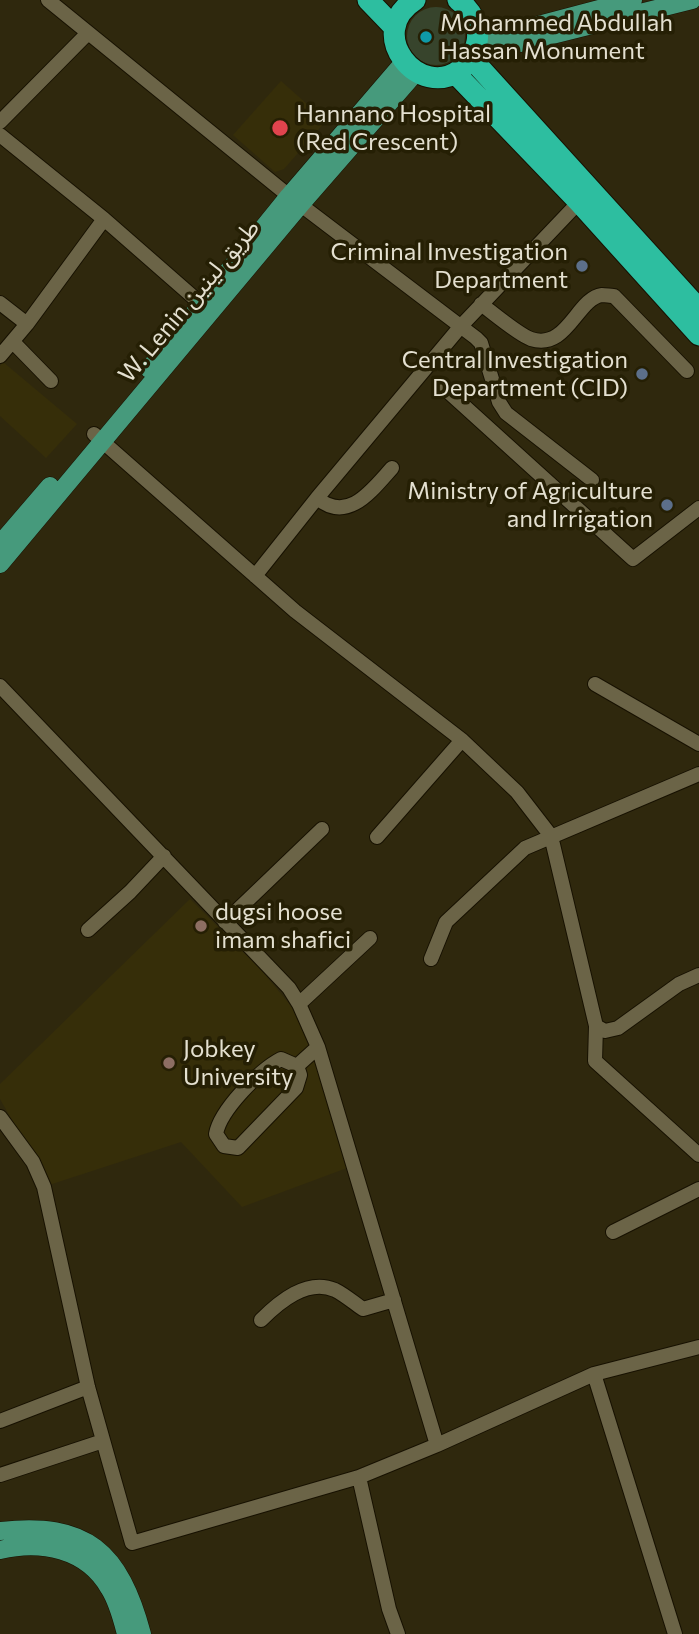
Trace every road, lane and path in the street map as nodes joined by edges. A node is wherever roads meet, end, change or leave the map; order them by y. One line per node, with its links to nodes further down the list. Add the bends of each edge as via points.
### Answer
1 (48, 0): 10 (street)
2 (368, 0): 9 (highway)
3 (376, 0): 9 (main road)
4 (415, 0): 9 (highway)
5 (459, 0): 11 (highway, via 471,13)
6 (633, 0): 8 (main road)
7 (692, 0): 11 (main road, via 520,43)
8 (599, 5): 11 (main road)
9 (392, 25): 12 (highway)
10 (88, 33): 14 (street); 16 (street)
11 (475, 45): 13 (highway); 22 (highway)
12 (410, 67): 13 (highway, via 431,77); 16 (main road)
13 (455, 73): 17 (highway)
14 (0, 122)
15 (0, 135): 18 (street)
16 (295, 200): 21 (main road); 24 (street)
17 (579, 202): 20 (street); 25 (highway)
18 (104, 219): 21 (street); 23 (street)
19 (0, 303): 23 (street)
20 (481, 304): 24 (street); 28 (street, via 531,339 547,340 565,330 600,295 614,296)
21 (207, 309): 31 (main road)
22 (699, 309)
23 (27, 324): 26 (street)
24 (461, 326): 33 (street, via 481,343 506,412); 34 (street)
25 (699, 335)
26 (13, 342): 27 (street); 29 (street)
27 (0, 356)
28 (687, 371)
29 (51, 381)
30 (442, 386): 35 (street, via 633,559)
31 (99, 438): 36 (main road); 38 (street)
32 (392, 468): 34 (street, via 366,497 348,506 326,506)
33 (592, 480)
34 (317, 498): 38 (street)
35 (699, 508)
36 (9, 540): 37 (main road)
37 (0, 564)
38 (255, 576): 41 (street)
39 (595, 684): 42 (street)
40 (0, 686): 47 (street)
41 (462, 740): 45 (street, via 517,792); 46 (street)
42 (699, 744)
43 (699, 774): 45 (street)
44 (322, 829): 48 (street)
45 (551, 836): 51 (street, via 525,848 446,922); 55 (street)
46 (377, 837)
47 (164, 856): 48 (street); 49 (street)
48 (225, 922): 54 (street)
49 (88, 930)
50 (370, 938): 54 (street)
51 (431, 958)
52 (693, 978): 53 (street); 55 (street, via 618,1028 605,1031)
53 (699, 992)
54 (299, 1004): 56 (street)
55 (596, 1026): 59 (street, via 595,1061)
56 (318, 1047): 57 (street); 62 (street)
57 (297, 1066): 57 (street, via 296,1088 238,1148 224,1146 216,1134 226,1111 271,1064 282,1059)
58 (0, 1117): 66 (street, via 33,1162 44,1187)
59 (699, 1155)
60 (699, 1189): 61 (street)
61 (613, 1232)
62 (394, 1300): 63 (street, via 363,1309 337,1291 311,1288 280,1301); 69 (street)
63 (261, 1320)
64 (699, 1348): 65 (street)
65 (594, 1374): 69 (street); 77 (street)
66 (88, 1387): 67 (street); 68 (street)
67 (0, 1421)
68 (103, 1441): 70 (street); 71 (street, via 132,1543)
69 (437, 1445): 71 (street)
70 (0, 1475)
71 (359, 1477): 76 (street)
72 (3, 1527): 75 (main road, via 62,1532 102,1552 126,1586)
73 (0, 1550): 74 (main road, via 46,1546 87,1563 109,1588)
74 (126, 1634)
75 (142, 1634)
76 (398, 1634)
77 (675, 1634)

